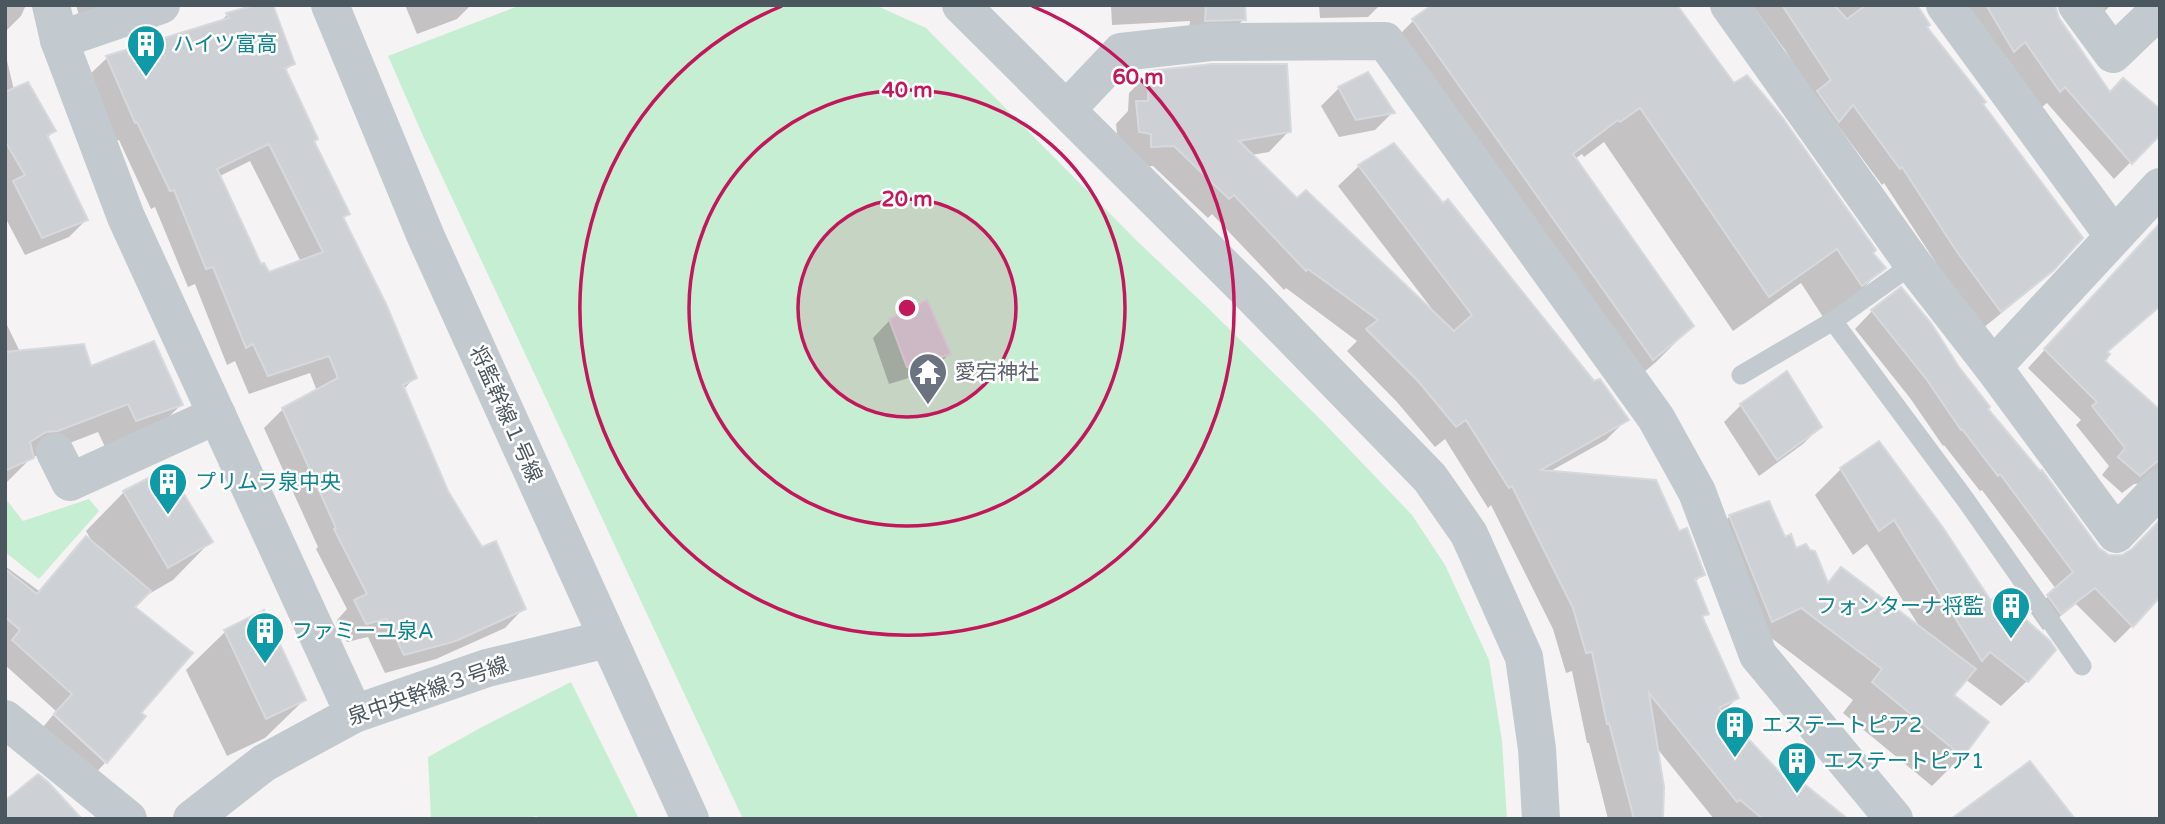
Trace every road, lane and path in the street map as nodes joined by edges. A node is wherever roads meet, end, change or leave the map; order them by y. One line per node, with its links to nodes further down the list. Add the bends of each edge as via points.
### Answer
1 (161, 5): 8 (street)
2 (330, 5): 19 (street, 将監幹線１号線, via 426,237)
3 (961, 5): 9 (street)
4 (1729, 5): 12 (street)
5 (1945, 5): 11 (street)
6 (2077, 5): 7 (street, via 2113,54)
7 (2160, 9)
8 (55, 23): 16 (street, via 126,217)
9 (1066, 109): 23 (street, via 1121,52 1211,42 1385,41 1656,418 1697,492 1758,655); 27 (street, via 1430,478 1469,534 1524,657)
10 (2160, 187): 11 (street)
11 (2113, 235): 14 (street)
12 (1913, 264): 13 (lane); 14 (street)
13 (1833, 321): 15 (lane); 20 (lane)
14 (1993, 367): 18 (street, via 2116,534)
15 (1741, 375)
16 (216, 415): 17 (street, via 70,482); 21 (street)
17 (55, 452)
18 (2160, 488)
19 (607, 639): 21 (street, 泉中央幹線３号線, via 487,668); 26 (street, 将監幹線１号線)
20 (2082, 666)
21 (354, 714): 25 (street, 泉中央幹線３号線, via 264,764)
22 (5, 719): 24 (street)
23 (1886, 816)
24 (128, 819)
25 (192, 819)
26 (690, 819)
27 (1541, 819)

